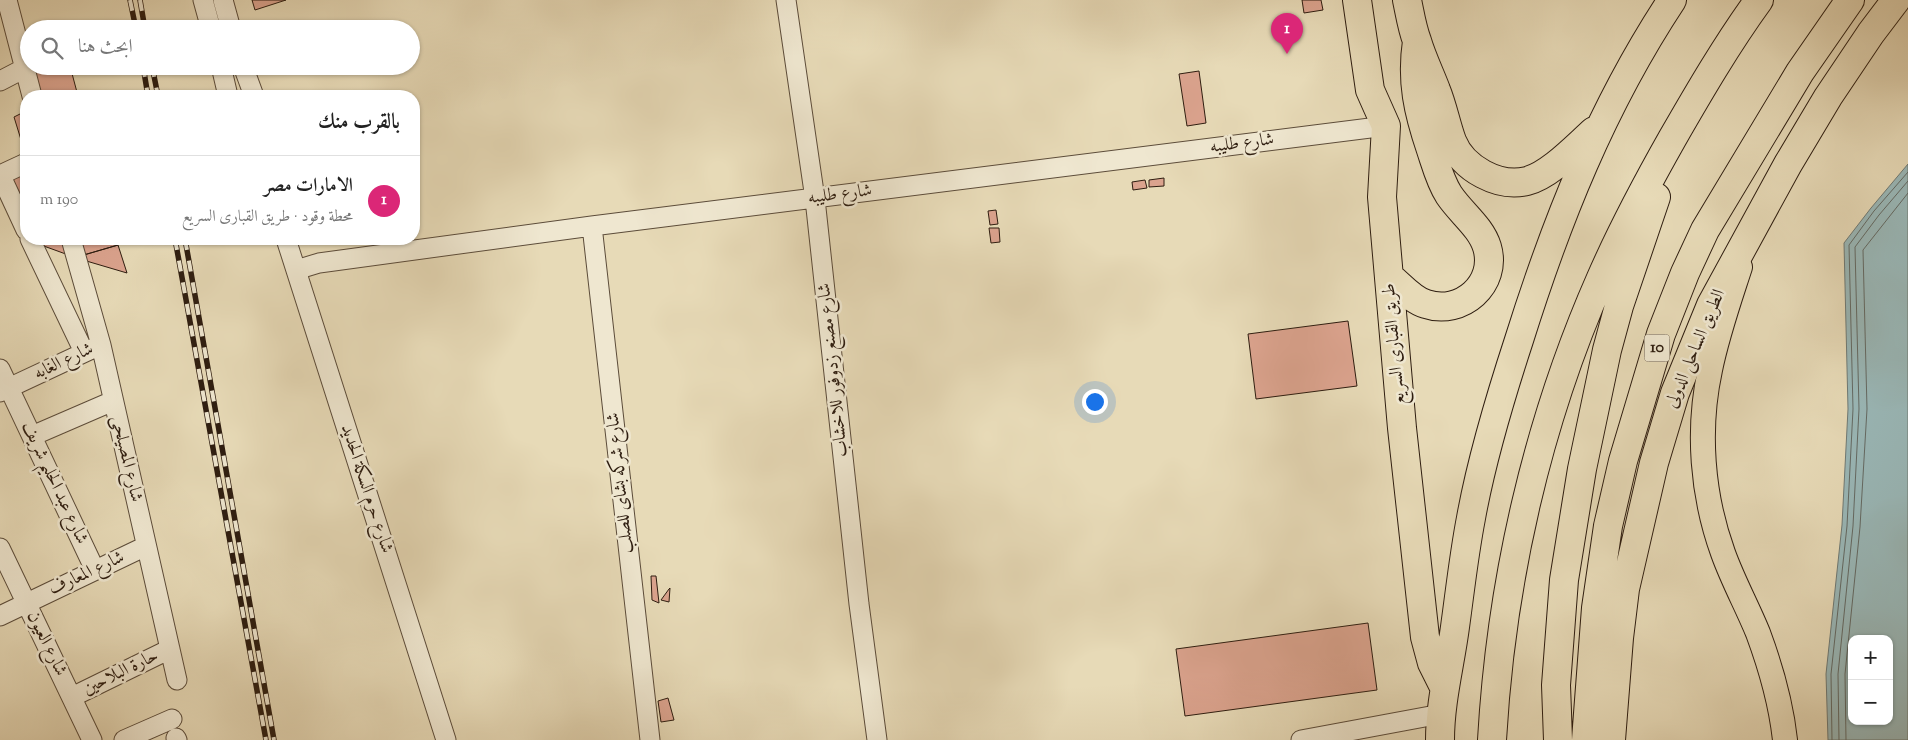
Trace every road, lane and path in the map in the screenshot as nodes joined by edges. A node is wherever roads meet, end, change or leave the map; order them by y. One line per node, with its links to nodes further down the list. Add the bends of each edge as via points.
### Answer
1 (203, 0): 11 (street)
2 (223, 0): 12 (street)
3 (786, 0): 28 (street, شارع مصنع زدوفور للاخشاب)
4 (1357, 0): 24 (highway, طريق القبارى السريع, via 1370,90)
5 (1407, 0): 13 (highway)
6 (1672, 0): 25 (highway)
7 (1760, 0): 23 (highway)
8 (1850, 0): 62 (highway, الطريق الساحلى الدولى / 10, via 1800,72 1705,230 1684,273 1661,334 1623,461 1608,526 1596,608)
9 (1896, 0): 31 (highway, الطريق الساحلى الدولى / 10, via 1828,97)
10 (6, 14): 14 (street)
11 (209, 20)
12 (229, 20)
13 (1417, 41): 25 (highway, via 1453,143 1467,163 1487,176 1508,182 1538,176); 36 (highway, via 1414,75 1417,102 1438,170 1452,199 1481,235 1488,248 1489,263 1486,277 1478,290 1454,306 1424,304)
14 (20, 54)
15 (20, 71): 19 (street)
16 (27, 75): 20 (street)
17 (223, 75): 21 (street)
18 (246, 75): 22 (street)
19 (0, 82)
20 (30, 90)
21 (227, 90)
22 (252, 90)
23 (1693, 102): 60 (highway, via 1626,224 1597,288 1558,390 1541,447 1503,622); 61 (highway, via 1635,256 1605,360 1582,469 1564,580 1556,685)
24 (1386, 126): 28 (street, شارع طليبه); 36 (highway, طريق القبارى السريع, via 1382,197)
25 (1601, 126): 50 (highway, via 1561,216 1496,412 1471,517)
26 (20, 166): 27 (street)
27 (0, 175): 29 (street)
28 (815, 199): 30 (street, شارع طليبه); 58 (street, شارع مصنع زدوفور للاخشاب)
29 (20, 217)
30 (592, 226): 35 (street, شارع طليبه, via 319,263); 57 (street, شارع شركه بشاى للصلب)
31 (1751, 231): 63 (highway, الطريق الساحلى الدولى / 10, via 1711,305 1692,350 1654,463 1625,589); 64 (main road, via 1709,372 1703,450 1715,529 1767,657)
32 (33, 245): 38 (street)
33 (74, 245): 37 (street, شارع المصيلحى)
34 (288, 245): 35 (street, شارع حرم السكة الحديد)
35 (296, 270): 56 (street, شارع حرم السكة الحديد)
36 (1390, 277): 50 (highway, طريق القبارى السريع, via 1402,428 1426,637 1432,663)
37 (101, 345): 38 (street, شارع الغابه); 41 (street, شارع المصيلحى)
38 (84, 352): 40 (street, شارع الغابه)
39 (0, 369): 40 (street, شارع عبد الحليم شريف)
40 (4, 390): 42 (street, شارع عبد الحليم شريف)
41 (113, 400): 42 (street); 43 (street, شارع المصيلحى)
42 (32, 436): 45 (street, شارع عبد الحليم شريف)
43 (146, 546): 45 (street, شارع المعارف); 48 (street, شارع المصيلحى)
44 (0, 548): 46 (street, شارع العيون)
45 (94, 570): 46 (street, شارع المعارف)
46 (26, 603): 47 (street, شارع المعارف); 51 (street, شارع العيون)
47 (0, 616)
48 (170, 650): 49 (street, شارع المصيلحى); 51 (street, حارة البلاحين)
49 (177, 680)
50 (1444, 687): 53 (highway)
51 (72, 697): 54 (street, شارع العيون)
52 (172, 719): 55 (street)
53 (1441, 727): 59 (street)
54 (92, 740)
55 (124, 740)
56 (446, 740)
57 (650, 740)
58 (877, 740)
59 (1301, 740)
60 (1492, 740)
61 (1558, 740)
62 (1586, 740)
63 (1612, 740)
64 (1785, 740)

